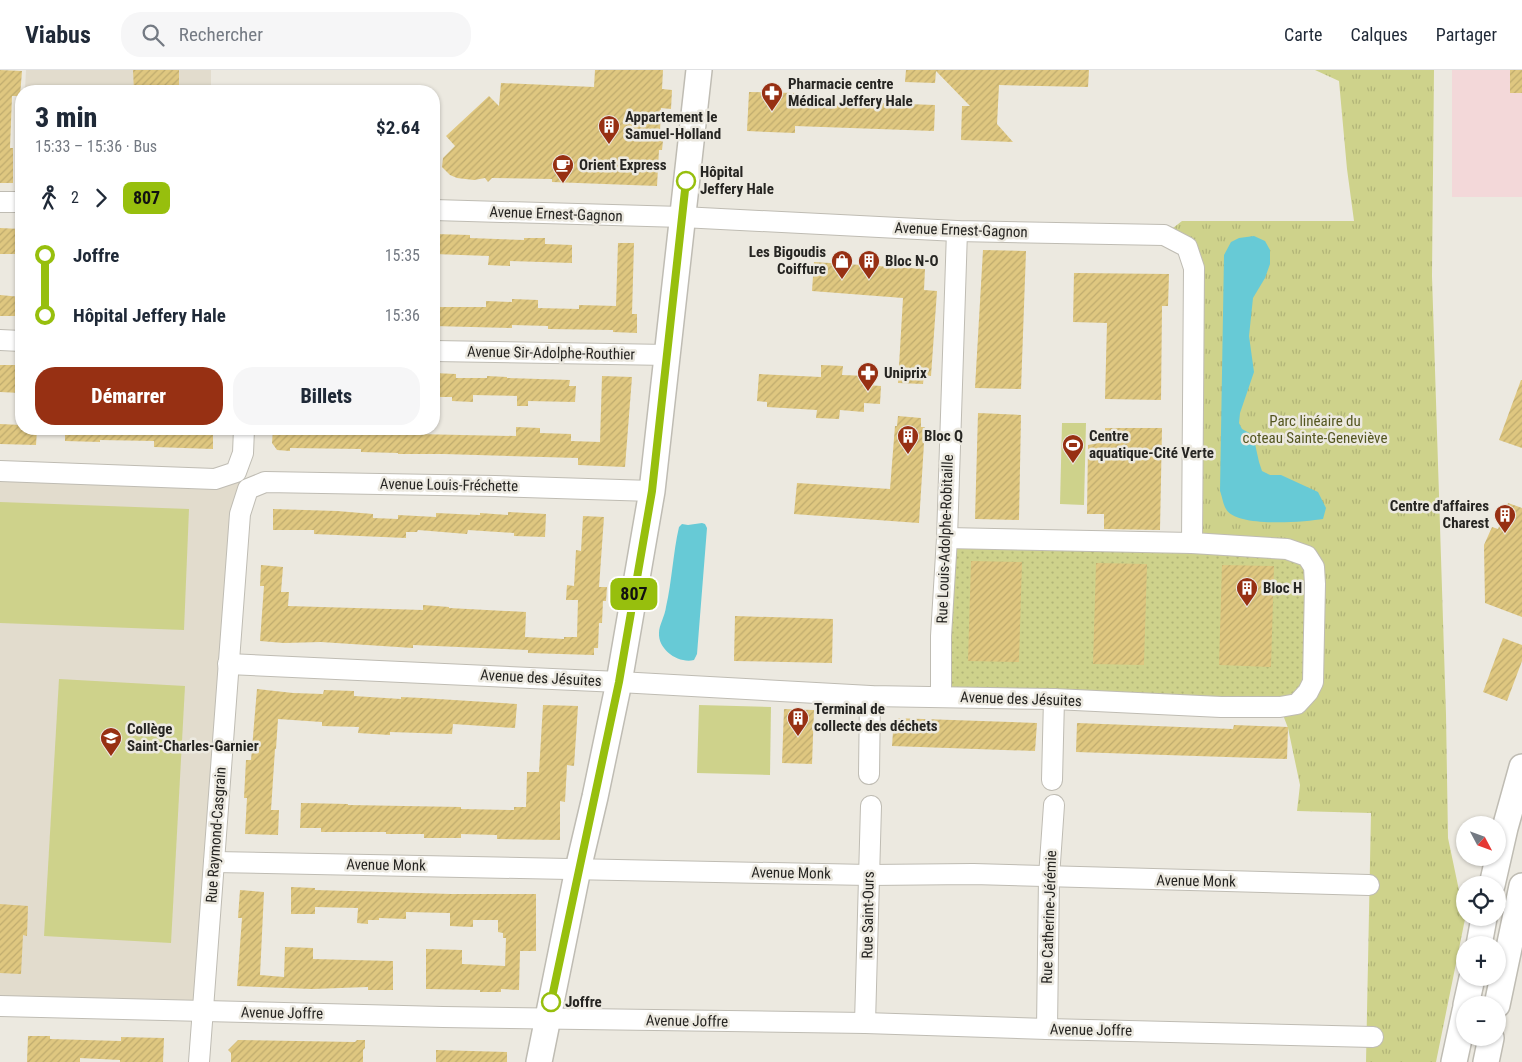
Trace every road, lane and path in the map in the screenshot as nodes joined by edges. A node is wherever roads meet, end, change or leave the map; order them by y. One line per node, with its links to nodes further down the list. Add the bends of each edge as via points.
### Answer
1 (699, 70): 5 (main road)
2 (0, 202): 3 (street)
3 (15, 202)
4 (440, 210): 5 (street, Avenue Ernest-Gagnon)
5 (682, 217): 6 (street, Avenue Ernest-Gagnon); 10 (main road)
6 (957, 231): 15 (street, Rue Louis-Adolphe-Robitaille); 16 (street, Avenue Ernest-Gagnon, via 1164,235 1187,247 1194,268)
7 (0, 340): 8 (street)
8 (15, 340)
9 (440, 351): 10 (street, Avenue Sir-Adolphe-Routhier)
10 (668, 355): 14 (main road)
11 (244, 435): 12 (street, via 236,472 215,479)
12 (0, 471)
13 (248, 489): 14 (street, Avenue Louis-Fréchette, via 266,482); 17 (street, Rue Raymond-Casgrain, via 240,514)
14 (652, 491): 18 (main road)
15 (947, 538): 16 (street, Avenue des Jésuites); 20 (street, Rue Louis-Adolphe-Robitaille)
16 (1192, 543): 21 (street, Avenue des Jésuites, via 1287,549 1307,556 1314,567 1315,584 1313,682 1308,692 1297,704 1280,707)
17 (228, 664): 18 (street, Avenue des Jésuites); 27 (street, Rue Raymond-Casgrain)
18 (619, 682): 19 (street, Avenue des Jésuites); 28 (main road)
19 (870, 696): 20 (street, Avenue des Jésuites); 23 (street)
20 (941, 697): 21 (street, Avenue des Jésuites)
21 (1054, 699): 24 (street)
22 (1522, 768): 30 (main road)
23 (869, 774)
24 (1052, 780)
25 (1054, 804): 31 (street, Rue Catherine-Jérémie)
26 (870, 806): 29 (street, Rue Saint-Ours)
27 (214, 862): 28 (street, Avenue Monk); 36 (street, Rue Raymond-Casgrain)
28 (578, 869): 29 (street, Avenue Monk); 37 (main road)
29 (869, 875): 31 (street, Avenue Monk); 38 (street, Rue Saint-Ours)
30 (1494, 876)
31 (1049, 877): 32 (street, Avenue Monk); 39 (street, Rue Catherine-Jérémie)
32 (1369, 885)
33 (1522, 886): 34 (main road)
34 (1499, 996)
35 (0, 1006): 36 (street, Avenue Joffre)
36 (204, 1011): 37 (street, Avenue Joffre); 43 (street, Rue Raymond-Casgrain)
37 (547, 1019): 38 (street, Avenue Joffre); 44 (main road)
38 (865, 1023): 39 (street, Avenue Joffre)
39 (1047, 1029): 40 (street, Avenue Joffre)
40 (1373, 1037)
41 (1457, 1046): 45 (main road)
42 (1489, 1046): 46 (main road)
43 (199, 1062)
44 (539, 1062)
45 (1454, 1062)
46 (1486, 1062)

